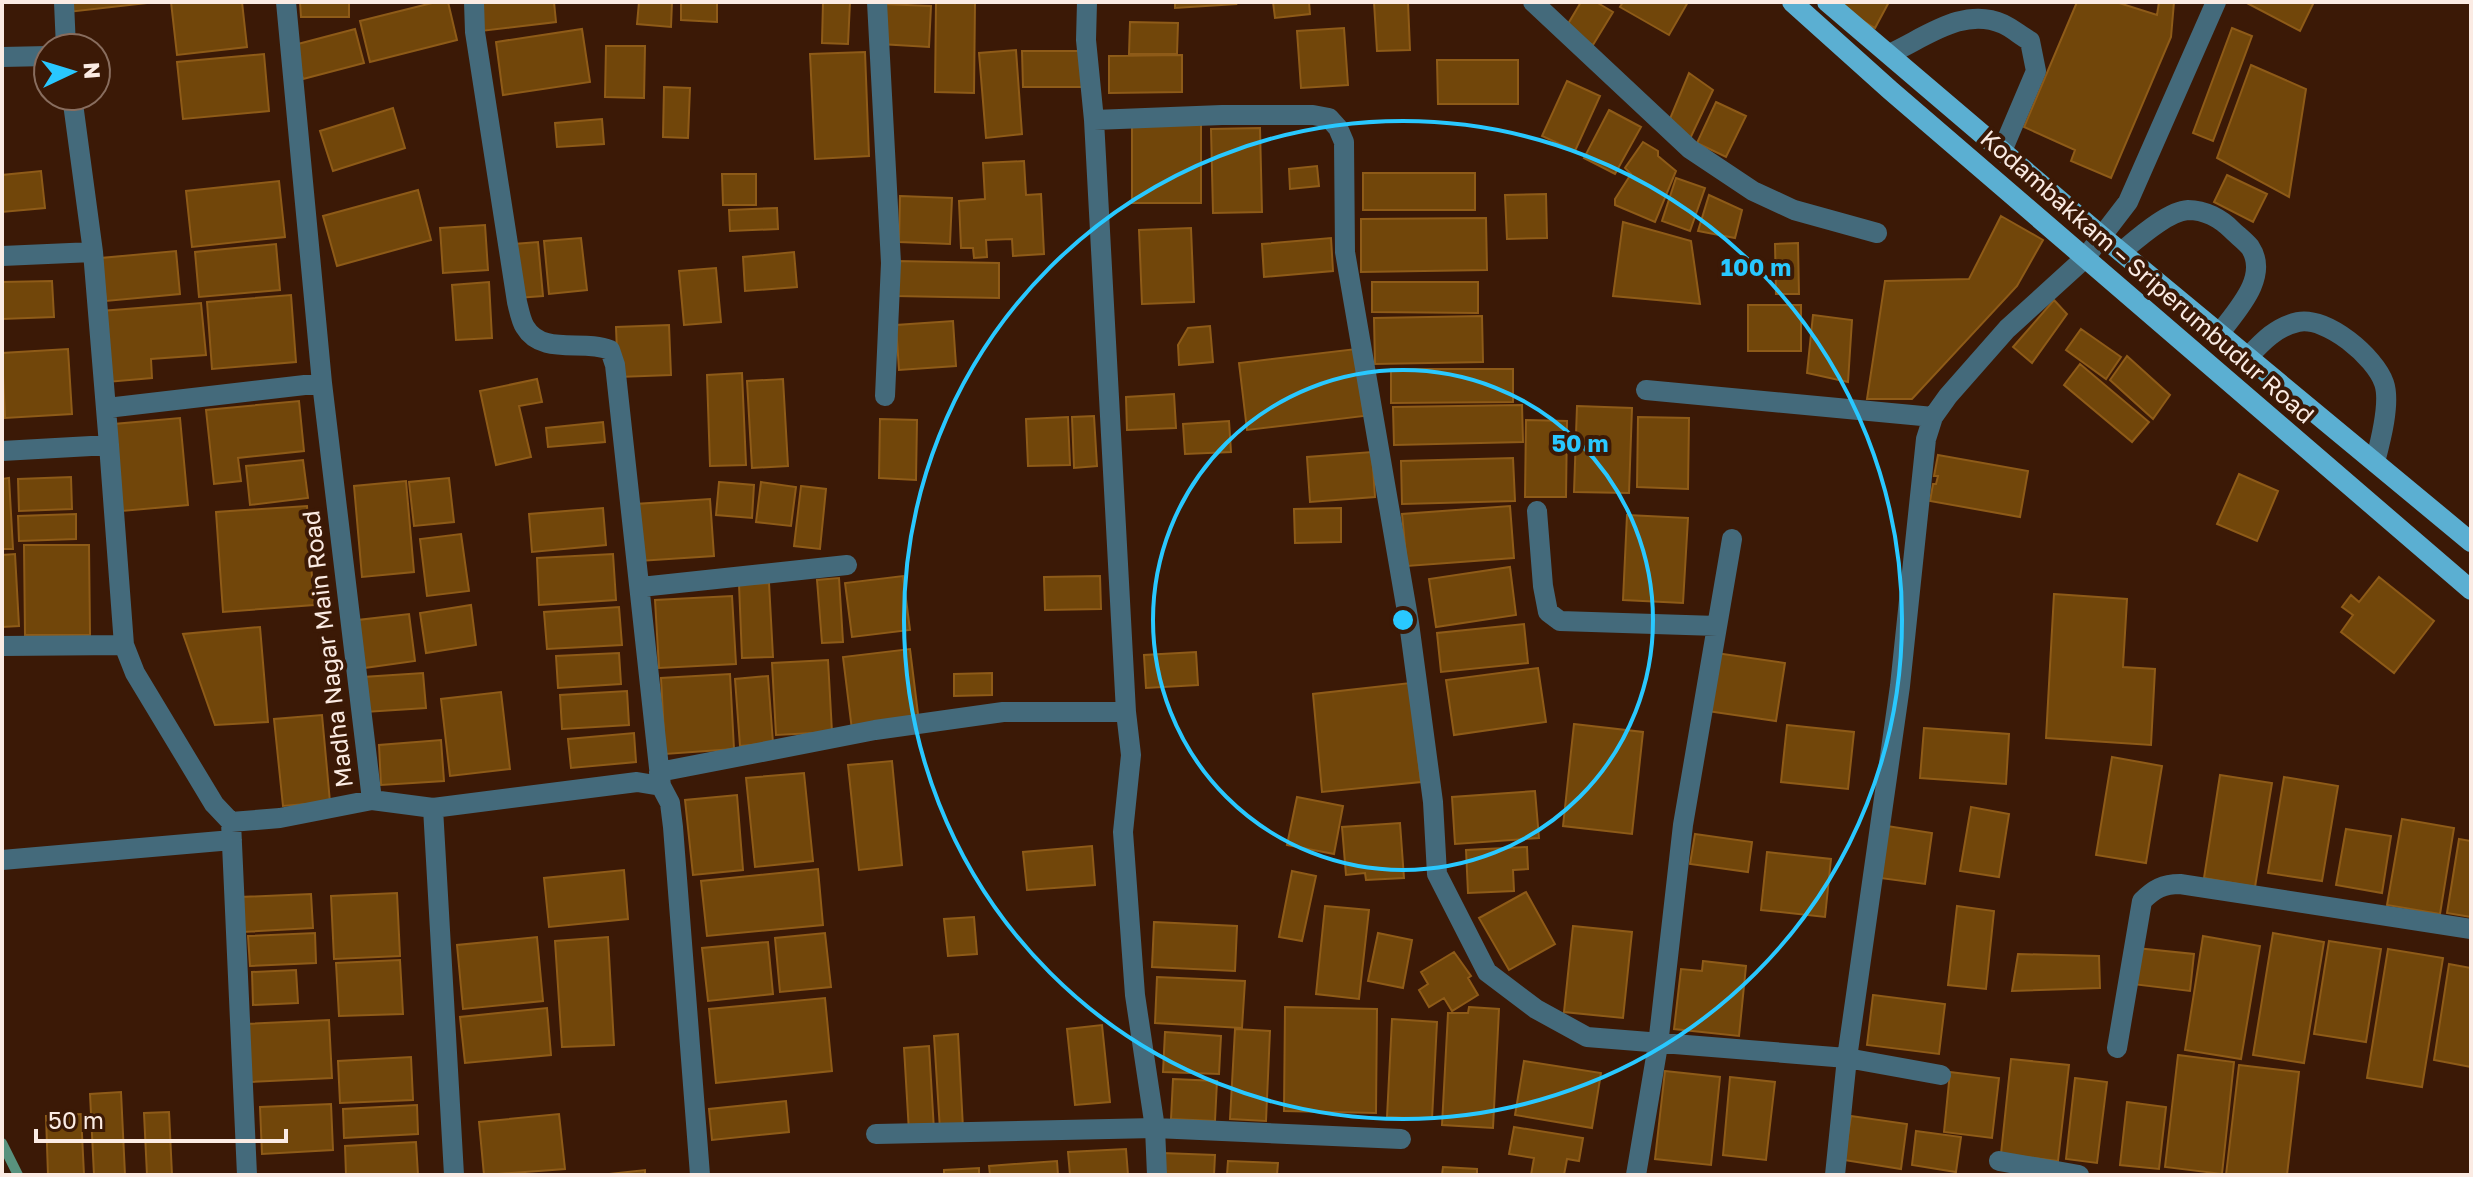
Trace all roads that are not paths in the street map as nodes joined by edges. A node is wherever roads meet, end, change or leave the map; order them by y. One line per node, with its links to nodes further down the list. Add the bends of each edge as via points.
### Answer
1 (64, 2): 10 (street)
2 (286, 2): 25 (street, Madha Nagar Main Road)
3 (474, 2): 37 (street, via 524,327 538,341 610,350)
4 (877, 2): 27 (street, via 891,263)
5 (1087, 2): 15 (street)
6 (1533, 2): 17 (street, via 1690,149 1753,191 1794,210)
7 (1792, 2): 22 (main road, Kodambakkam – Sriperumbudur Road)
8 (1827, 2): 11 (main road, Kodambakkam – Sriperumbudur Road)
9 (2216, 2): 18 (street, via 2128,202)
10 (65, 32)
11 (1889, 54): 16 (main road, Kodambakkam – Sriperumbudur Road); 16 (street, via 1974,17 2002,24 2030,41 2036,71)
12 (32, 56): 13 (street)
13 (2, 57)
14 (74, 112): 19 (street)
15 (1094, 120): 42 (street); 49 (street, via 1313,115 1329,118 1338,128 1344,142 1345,252 1409,623 1433,802 1437,874 1487,972 1536,1009 1587,1037)
16 (2002, 151): 18 (main road, Kodambakkam – Sriperumbudur Road)
17 (1877, 233)
18 (2103, 237): 20 (main road, Kodambakkam – Sriperumbudur Road); 22 (street)
19 (93, 252): 21 (street); 28 (street)
20 (2121, 252): 23 (main road, Kodambakkam – Sriperumbudur Road); 23 (street, via 2168,217 2187,210 2221,220 2250,247 2255,280)
21 (2, 256)
22 (2085, 258): 29 (street, via 2007,329); 38 (main road, Kodambakkam – Sriperumbudur Road)
23 (2219, 334): 24 (main road, Kodambakkam – Sriperumbudur Road)
24 (2248, 357): 32 (main road, Kodambakkam – Sriperumbudur Road); 32 (street, via 2277,330 2301,321 2349,341 2367,357 2385,386)
25 (322, 383): 28 (street); 44 (street, Madha Nagar Main Road)
26 (1646, 390): 29 (street)
27 (885, 396)
28 (107, 408): 30 (street)
29 (1933, 417): 51 (street, via 1926,439 1900,686)
30 (109, 445): 31 (street); 40 (street)
31 (2, 451)
32 (2375, 462): 35 (main road, Kodambakkam – Sriperumbudur Road)
33 (1537, 511): 39 (street, via 1548,612 1560,621)
34 (1732, 539): 39 (street)
35 (2471, 542)
36 (847, 565): 37 (street)
37 (641, 587): 43 (street)
38 (2471, 590)
39 (1717, 626): 49 (street, via 1683,825)
40 (124, 645): 41 (street); 46 (street, via 135,673)
41 (2, 646)
42 (1126, 712): 43 (street, Madha Nagar Main Road, via 1003,712 875,730); 53 (street, via 1131,755 1123,832 1135,995)
43 (660, 779): 45 (street, Madha Nagar Main Road); 59 (street, via 673,827)
44 (372, 800): 45 (street, Madha Nagar Main Road); 46 (street)
45 (433, 808): 58 (street)
46 (232, 831): 47 (street); 57 (street)
47 (2, 860)
48 (2471, 929): 50 (street, via 2165,884 2142,901)
49 (1658, 1045): 51 (street); 61 (street)
50 (2117, 1048)
51 (1847, 1058): 52 (street); 62 (street)
52 (1941, 1075)
53 (1155, 1128): 54 (street); 55 (street); 60 (street)
54 (876, 1134)
55 (1401, 1139)
56 (1999, 1161): 63 (street)
57 (247, 1175)
58 (454, 1175)
59 (700, 1175)
60 (1157, 1175)
61 (1636, 1175)
62 (1835, 1175)
63 (2079, 1175)

